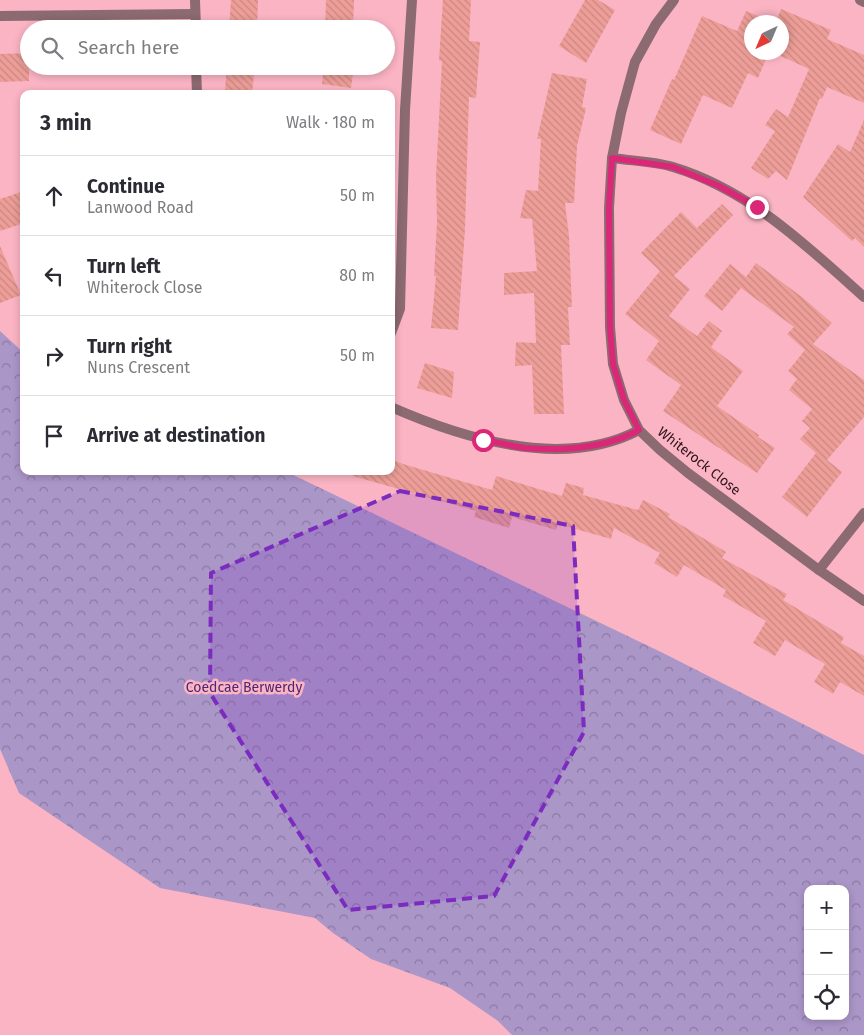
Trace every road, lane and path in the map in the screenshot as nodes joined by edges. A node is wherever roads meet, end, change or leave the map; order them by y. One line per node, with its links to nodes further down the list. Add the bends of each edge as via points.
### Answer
1 (195, 0): 6 (street)
2 (412, 0): 13 (street, via 405,110 400,309)
3 (674, 0): 11 (street, Whiterock Close, via 635,62)
4 (860, 0): 5 (street)
5 (864, 2)
6 (195, 14): 7 (street); 8 (street)
7 (0, 16)
8 (195, 20)
9 (196, 75): 10 (street)
10 (197, 90)
11 (612, 158): 12 (street, via 673,167 742,198 799,239); 15 (street, Whiterock Close, via 609,208 613,364 624,400)
12 (864, 297)
13 (395, 322)
14 (395, 409): 15 (street, via 446,429 524,448 562,449 596,444)
15 (639, 430): 17 (street, Whiterock Close, via 688,473)
16 (864, 512): 17 (street)
17 (819, 570): 18 (street, Whiterock Close)
18 (864, 601)

